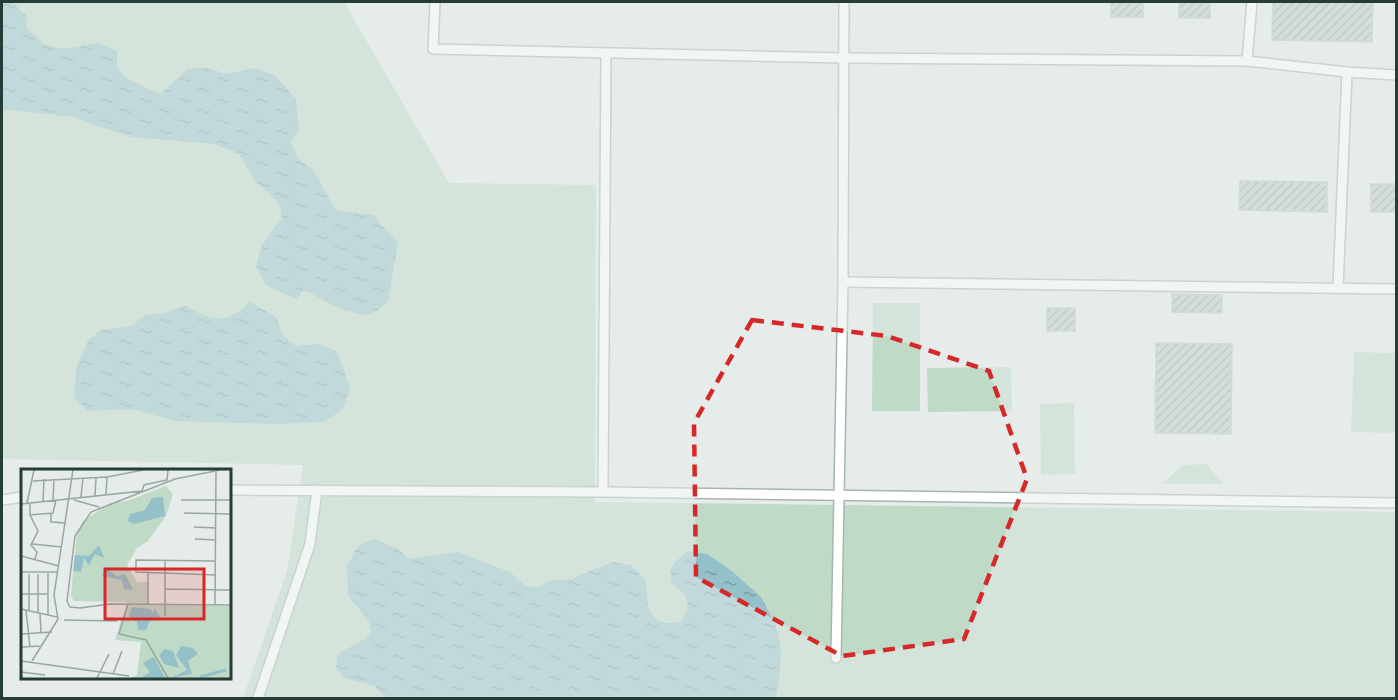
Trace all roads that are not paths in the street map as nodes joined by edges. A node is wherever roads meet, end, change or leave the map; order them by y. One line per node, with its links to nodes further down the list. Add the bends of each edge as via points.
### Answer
1 (435, 2): 4 (lane, via 433,49)
2 (844, 2): 5 (lane)
3 (1252, 2): 6 (lane)
4 (606, 54): 5 (lane); 14 (lane)
5 (843, 58): 6 (lane); 9 (lane)
6 (1247, 61): 7 (lane)
7 (1347, 72): 8 (lane); 10 (lane)
8 (1396, 75)
9 (843, 282): 10 (lane); 15 (lane)
10 (1338, 288): 11 (lane)
11 (1396, 289)
12 (231, 490): 13 (lane)
13 (317, 490): 14 (lane); 20 (lane, via 310,544)
14 (603, 492): 15 (lane)
15 (839, 496): 18 (lane); 19 (lane)
16 (21, 497): 17 (lane)
17 (2, 500)
18 (1396, 502)
19 (836, 658)
20 (258, 699)

